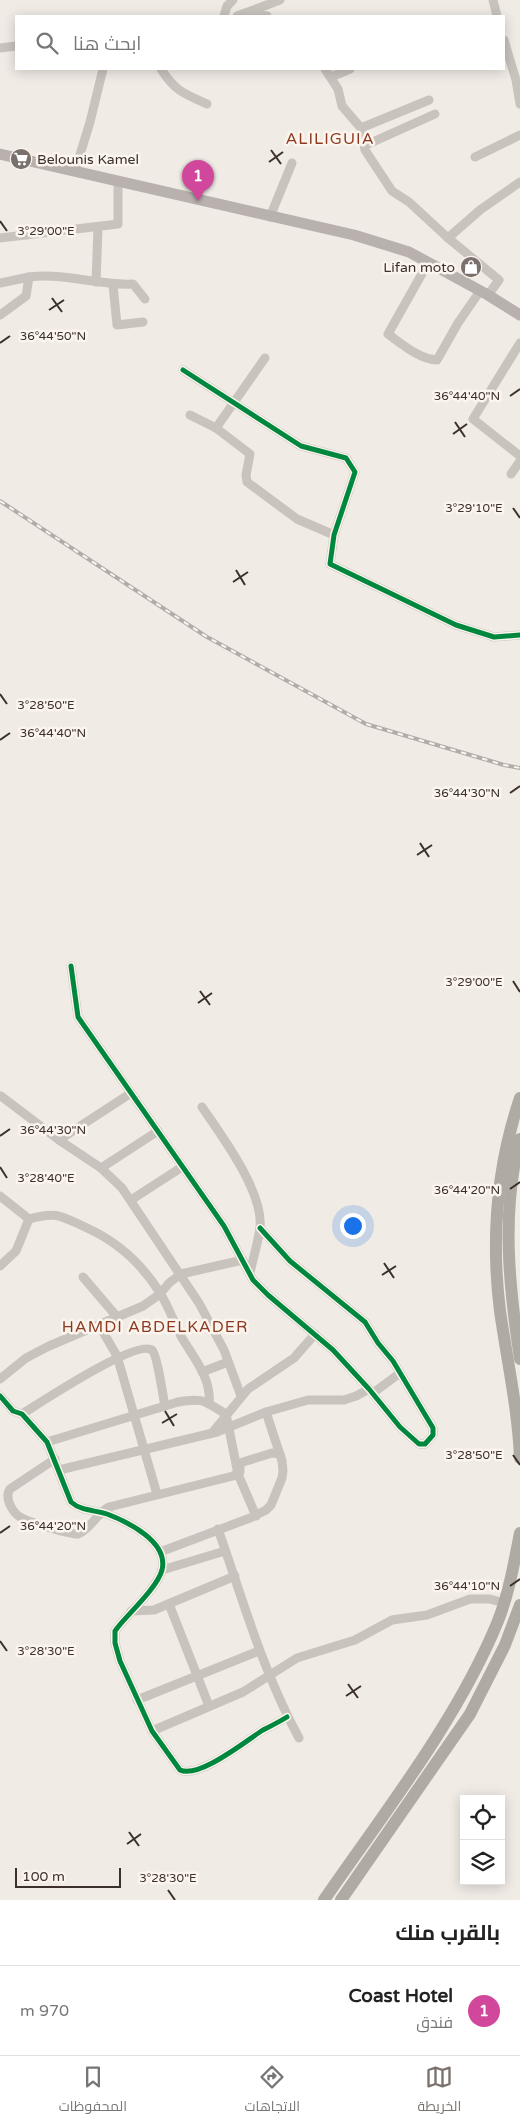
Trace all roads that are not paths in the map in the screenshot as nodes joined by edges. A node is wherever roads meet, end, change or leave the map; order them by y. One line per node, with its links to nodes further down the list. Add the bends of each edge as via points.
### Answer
1 (233, 0): 5 (street)
2 (280, 0): 4 (street)
3 (493, 0): 8 (street)
4 (248, 13): 6 (street); 7 (street)
5 (224, 15)
6 (241, 15)
7 (261, 15)
8 (497, 15)
9 (505, 43): 18 (street)
10 (15, 46): 11 (street)
11 (0, 48)
12 (103, 70): 26 (street)
13 (162, 70): 17 (street, via 180,92)
14 (344, 70): 15 (street)
15 (328, 73): 20 (street, via 338,89 342,106)
16 (429, 100): 20 (street)
17 (207, 104)
18 (520, 104)
19 (435, 114): 22 (street)
20 (361, 128): 22 (street)
21 (520, 135): 24 (street)
22 (366, 145): 32 (street, via 365,150 392,191 409,202)
23 (0, 154): 26 (main road)
24 (475, 157)
25 (292, 163): 29 (street)
26 (75, 171): 27 (main road)
27 (118, 181): 29 (main road); 30 (street, via 118,224)
28 (520, 182): 32 (street)
29 (270, 217): 33 (main road, via 354,235 409,252)
30 (98, 228): 31 (street); 35 (street)
31 (0, 238)
32 (448, 238): 38 (street, via 499,280)
33 (428, 263): 38 (main road); 38 (street, via 388,334 414,352 437,360 458,323)
34 (29, 277): 35 (street, via 47,274); 36 (street); 40 (street, via 26,296)
35 (96, 282): 37 (street)
36 (0, 283)
37 (113, 285): 39 (street, via 133,284); 42 (street, via 117,325)
38 (484, 293): 41 (main road)
39 (146, 299)
40 (0, 315)
41 (520, 315)
42 (143, 322)
43 (520, 343): 49 (street, via 472,419)
44 (266, 358): 46 (street)
45 (183, 370): 46 (street)
46 (234, 403): 48 (street); 52 (street, via 300,446 346,458 356,472)
47 (190, 415): 48 (street)
48 (216, 428): 52 (street, via 250,454 247,482 297,519)
49 (520, 456)
50 (520, 461): 51 (street)
51 (511, 474)
52 (334, 536): 53 (street, via 330,564 456,625 494,637)
53 (520, 635)
54 (71, 966): 55 (street, via 78,1017)
55 (132, 1093): 59 (street); 61 (street)
56 (2, 1096): 61 (street)
57 (520, 1098): 97 (highway, via 505,1151 496,1242 500,1309)
58 (202, 1107): 67 (street, via 247,1180 258,1209)
59 (158, 1131): 62 (street); 63 (street)
60 (520, 1139): 78 (highway, via 511,1188 508,1238 510,1295)
61 (59, 1140): 63 (street)
62 (182, 1167): 65 (street); 68 (street, via 224,1226)
63 (101, 1168): 65 (street)
64 (0, 1196): 66 (street)
65 (130, 1200): 71 (street)
66 (29, 1219): 69 (street, via 16,1251); 73 (street, via 56,1215 104,1236 131,1256)
67 (260, 1228): 70 (street); 81 (street, via 290,1261 360,1317)
68 (243, 1260): 70 (street); 71 (street)
69 (0, 1266)
70 (250, 1273): 76 (street, via 258,1286)
71 (181, 1274): 73 (street); 79 (street, via 199,1302)
72 (84, 1277): 74 (street)
73 (160, 1294): 74 (street); 80 (street)
74 (118, 1318): 75 (street)
75 (99, 1325): 77 (street); 82 (street, via 26,1358)
76 (315, 1334): 83 (street); 85 (street, via 294,1358)
77 (117, 1356): 87 (street, via 146,1348 153,1352); 89 (street); 91 (street)
78 (520, 1359)
79 (228, 1362): 80 (street); 85 (street)
80 (202, 1372): 86 (street, via 210,1388)
81 (400, 1374): 83 (street); 83 (street, via 433,1428 433,1435 426,1444 419,1444 400,1428)
82 (0, 1379)
83 (371, 1391): 88 (street, via 344,1400 308,1400)
84 (0, 1396): 89 (street, via 13,1411)
85 (241, 1396): 90 (street)
86 (209, 1404): 87 (street, via 192,1399); 90 (street)
87 (165, 1406): 91 (street)
88 (266, 1412): 92 (street); 96 (street)
89 (22, 1414): 94 (street)
90 (226, 1414): 92 (street); 93 (street)
91 (135, 1415): 94 (street); 95 (street)
92 (228, 1428): 93 (street); 100 (street)
93 (212, 1433): 95 (street)
94 (47, 1442): 98 (street)
95 (145, 1449): 99 (street); 101 (street)
96 (280, 1454): 100 (street, via 272,1453 240,1463); 103 (street, via 282,1478 276,1497 266,1510)
97 (520, 1458)
98 (55, 1459): 99 (street); 102 (street, via 8,1492 16,1513 30,1521 74,1534 85,1530)
99 (59, 1470): 102 (street, via 71,1502 76,1506)
100 (239, 1470): 101 (street); 103 (street)
101 (157, 1494): 102 (street)
102 (105, 1511): 107 (street, via 154,1541)
103 (256, 1516): 104 (street)
104 (218, 1529): 106 (street); 107 (street)
105 (520, 1533): 110 (highway)
106 (225, 1551): 108 (street); 109 (street)
107 (160, 1552): 108 (street)
108 (162, 1570): 113 (street, via 156,1583)
109 (235, 1576): 111 (street); 114 (street)
110 (504, 1603): 115 (street, via 470,1599 427,1615 392,1620 354,1640 296,1658); 122 (highway, via 456,1705)
111 (169, 1604): 113 (street, via 150,1611); 116 (street)
112 (520, 1605): 123 (highway, via 505,1645 470,1714)
113 (131, 1611): 117 (street, via 115,1631 115,1643)
114 (259, 1651): 115 (street); 116 (street)
115 (269, 1675): 118 (street, via 242,1692); 119 (street)
116 (197, 1676): 117 (street); 118 (street)
117 (137, 1700): 120 (street)
118 (209, 1706): 120 (street)
119 (287, 1717): 120 (street, via 221,1759 187,1772 176,1766); 121 (street)
120 (152, 1731)
121 (299, 1738)
122 (324, 1900)
123 (341, 1900)

